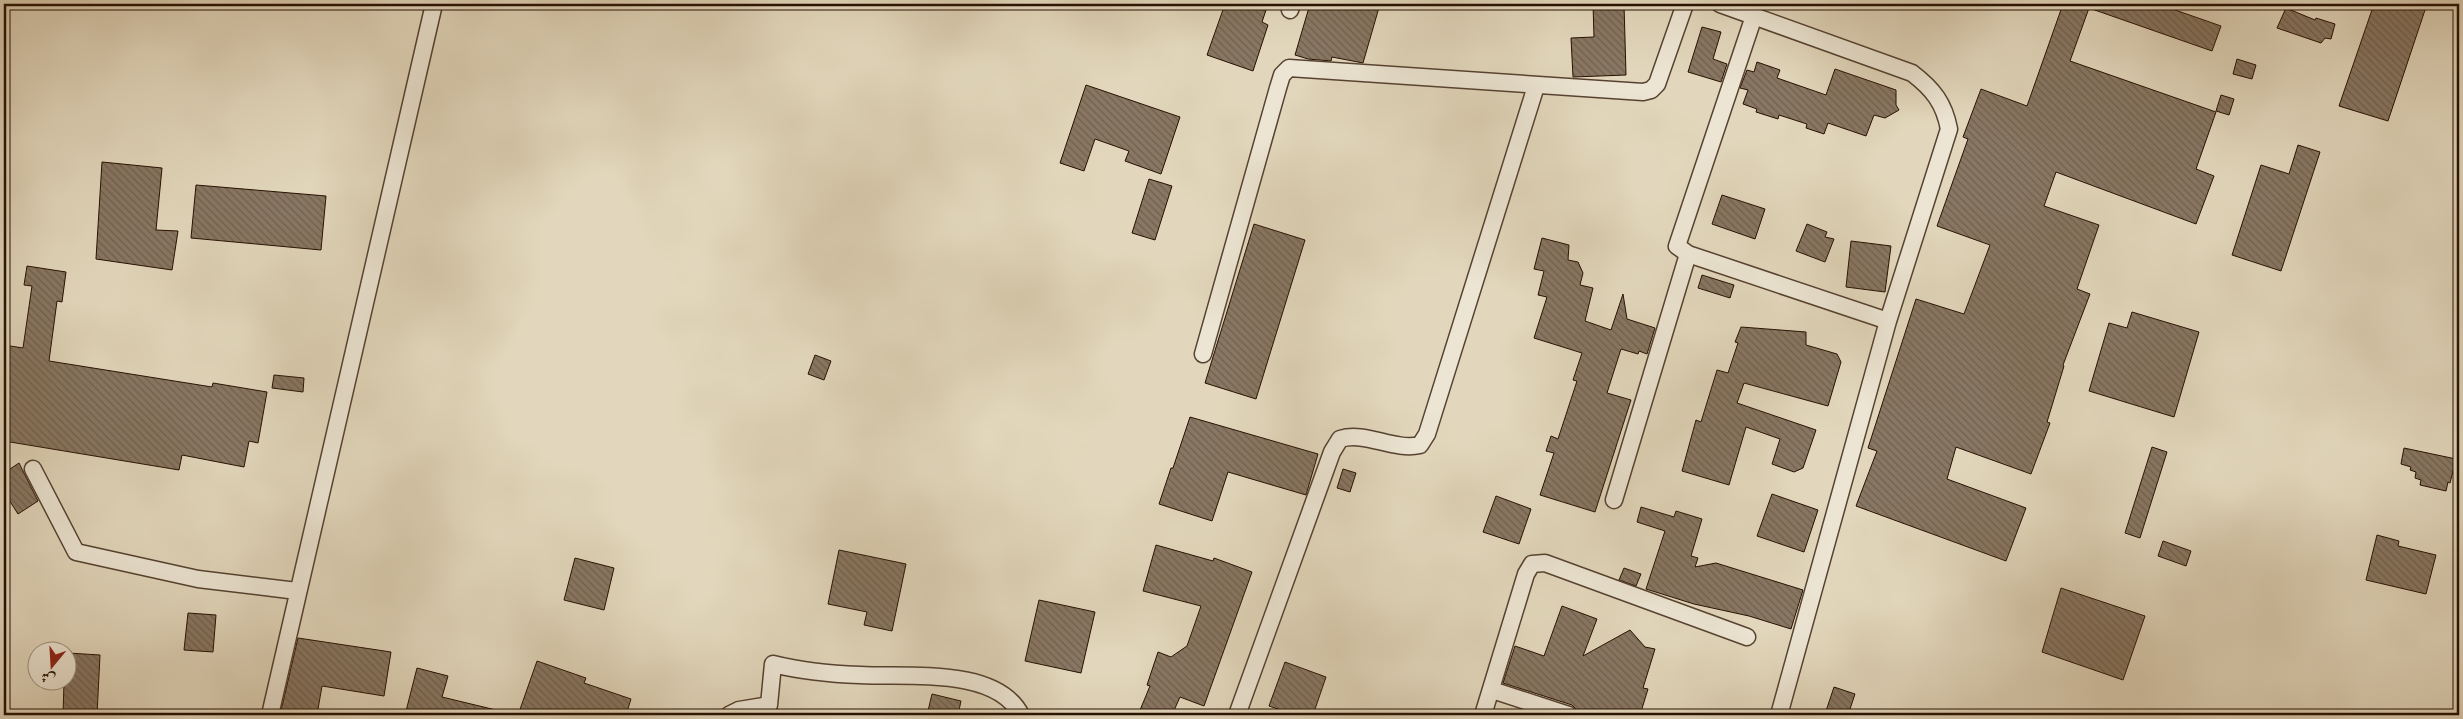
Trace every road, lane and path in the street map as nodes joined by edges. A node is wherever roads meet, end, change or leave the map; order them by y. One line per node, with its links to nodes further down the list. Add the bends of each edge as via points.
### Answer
1 (434, 4): 11 (street)
2 (1685, 4): 5 (street, via 1661,76 1651,90)
3 (1720, 4): 4 (street)
4 (1754, 16): 6 (street, via 1677,246); 7 (street, via 1912,73 1929,86 1946,113 1948,129)
5 (1536, 86): 8 (street, via 1289,68 1282,75 1278,88); 17 (street, via 1427,434 1420,445 1408,447 1351,436 1340,439 1332,452)
6 (1688, 254): 7 (street); 10 (street)
7 (1888, 321): 20 (street)
8 (1203, 354)
9 (33, 469): 11 (street, via 76,552 198,579)
10 (1614, 500)
11 (298, 590): 14 (street)
12 (1748, 638): 13 (street, via 1545,563 1532,564 1526,574)
13 (1492, 690): 18 (street); 19 (street)
14 (270, 715)
15 (729, 715): 16 (street, via 768,705 773,664 798,670 860,676 935,675 967,681 996,692 1016,706)
16 (1021, 715)
17 (1237, 715)
18 (1484, 715)
19 (1569, 715)
20 (1779, 715)

